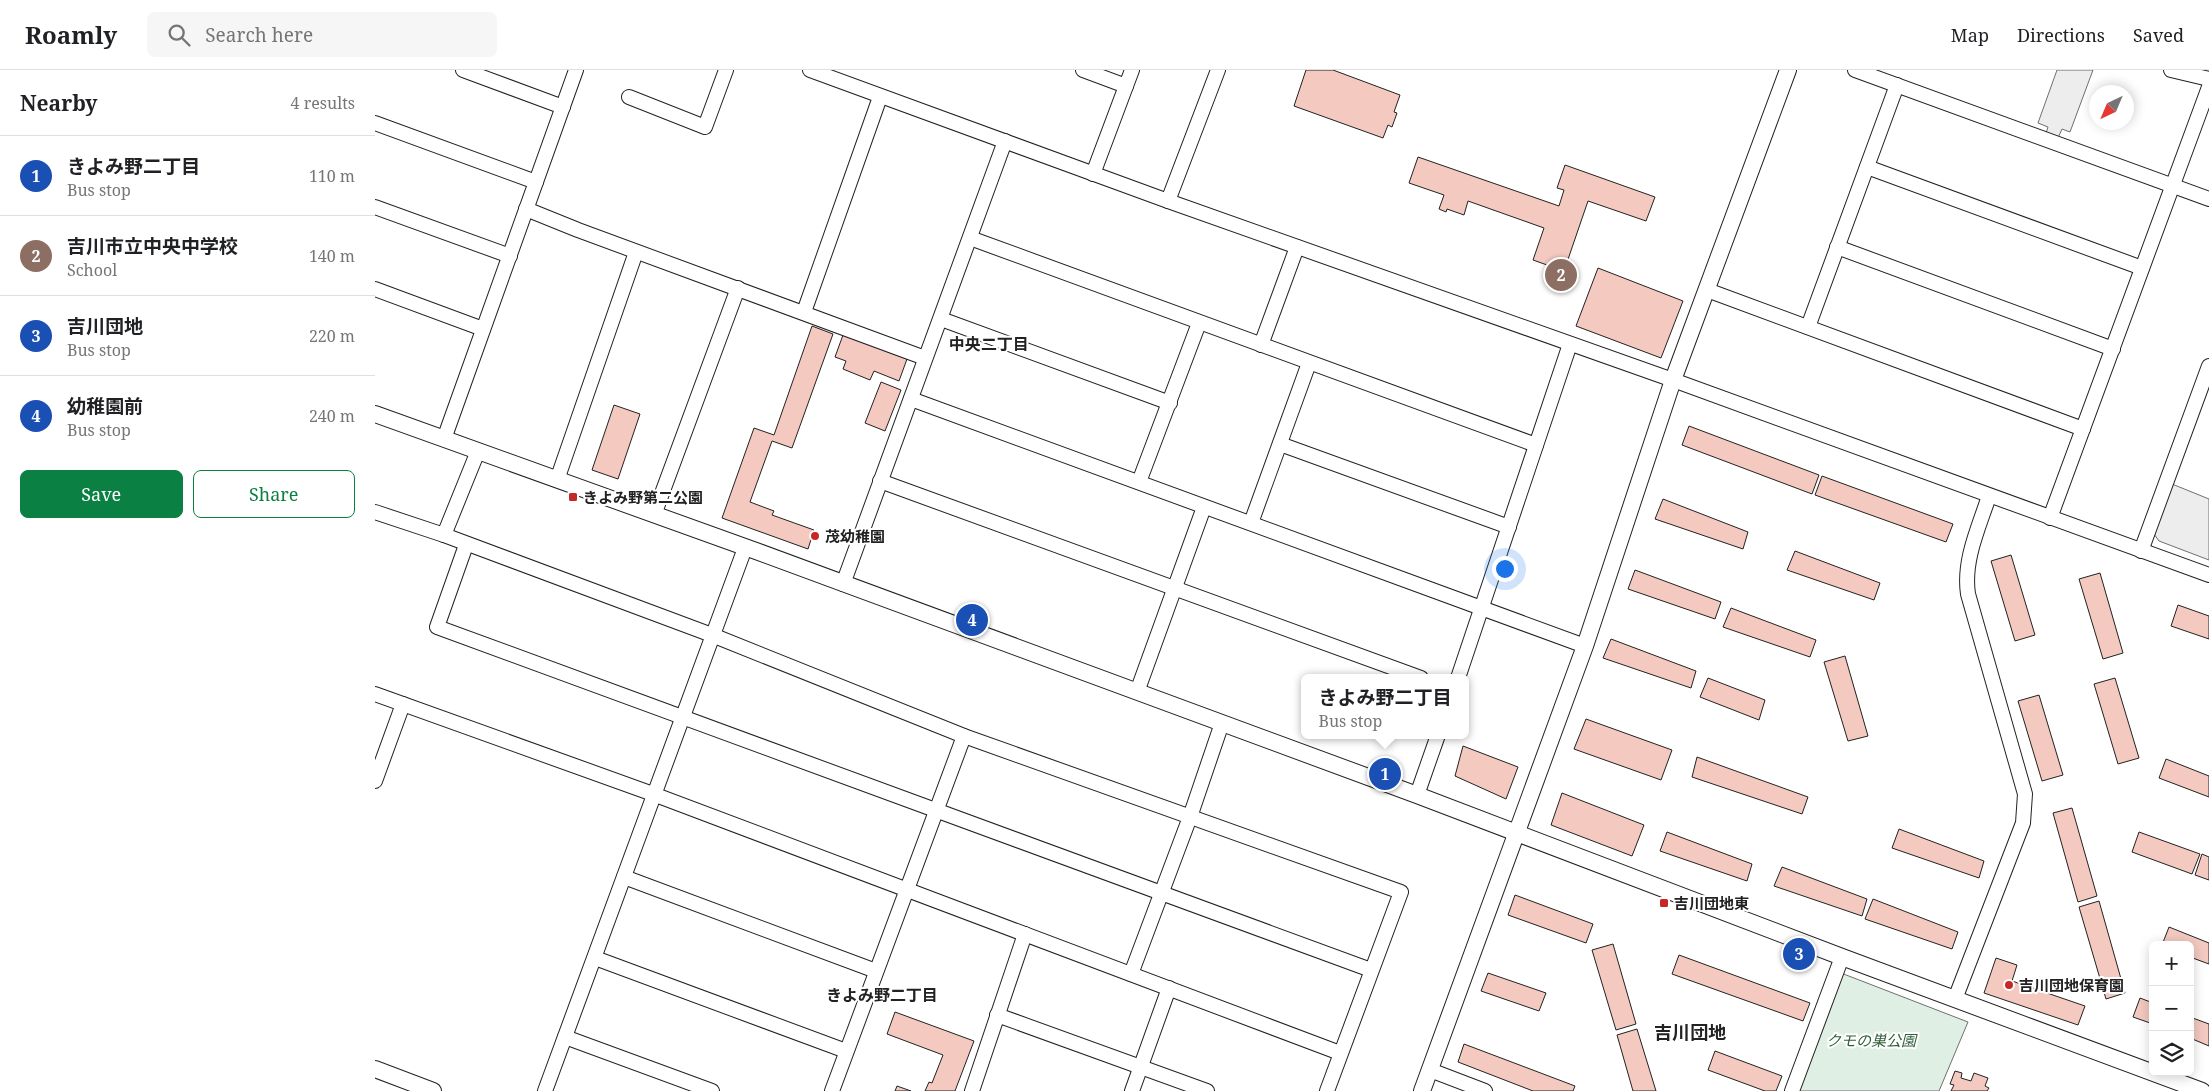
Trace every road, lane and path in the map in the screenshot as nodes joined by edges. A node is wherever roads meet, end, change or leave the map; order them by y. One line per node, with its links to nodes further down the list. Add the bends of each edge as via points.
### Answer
1 (463, 70): 17 (street)
2 (576, 70): 17 (street)
3 (726, 70): 15 (street, via 705,126)
4 (810, 70): 16 (street)
5 (1083, 70): 13 (street)
6 (1132, 70): 13 (street)
7 (1218, 70): 25 (street)
8 (1788, 70): 36 (street)
9 (1855, 70): 12 (street)
10 (2171, 70): 11 (street)
11 (2209, 79)
12 (1897, 85): 20 (street); 23 (street)
13 (1126, 86): 21 (street)
14 (2209, 87): 23 (street)
15 (629, 97)
16 (880, 97): 19 (street); 37 (street)
17 (563, 107): 22 (street)
18 (375, 123): 22 (street)
19 (1005, 141): 21 (street); 28 (street)
20 (1867, 167): 30 (street); 33 (street)
21 (1093, 174): 25 (street)
22 (536, 182): 27 (street)
23 (2172, 186): 24 (street); 33 (street)
24 (2209, 199)
25 (1168, 201): 29 (street)
26 (375, 207): 32 (street)
27 (526, 209): 31 (street); 32 (street)
28 (970, 238): 38 (street); 39 (street)
29 (1297, 247): 42 (street); 43 (street)
30 (1837, 247): 40 (street); 44 (street)
31 (636, 252): 34 (street); 57 (street)
32 (510, 256): 41 (street)
33 (2142, 268): 44 (street)
34 (738, 288): 37 (street); 63 (street)
35 (375, 289): 41 (street)
36 (1707, 290): 40 (street); 48 (street)
37 (804, 312): 45 (street)
38 (941, 319): 45 (street); 50 (street)
39 (1199, 322): 42 (street); 50 (street)
40 (1808, 328): 52 (street)
41 (483, 329): 53 (street)
42 (1261, 344): 46 (street)
43 (1570, 344): 48 (street); 55 (street)
44 (2113, 349): 52 (street)
45 (925, 358): 49 (street)
46 (1309, 363): 54 (street); 55 (street)
47 (2209, 366): 70 (street)
48 (1673, 380): 60 (street); 76 (street)
49 (911, 399): 58 (street); 59 (street)
50 (1170, 403): 59 (street)
51 (375, 414): 53 (street)
52 (2083, 429): 64 (street)
53 (444, 439): 56 (street)
54 (1281, 444): 65 (street); 66 (street)
55 (1535, 446): 66 (street)
56 (478, 451): 57 (street); 67 (street)
57 (557, 480): 63 (street)
58 (880, 481): 72 (street); 73 (street)
59 (1139, 482): 61 (street)
60 (1989, 496): 64 (street); 102 (street, via 1965,579 2025,794 2025,811)
61 (1204, 507): 65 (street); 73 (street)
62 (375, 512): 67 (street)
63 (654, 515): 69 (street)
64 (2050, 518): 70 (street)
65 (1251, 523): 74 (street)
66 (1509, 527): 74 (street)
67 (445, 535): 68 (street)
68 (466, 544): 75 (street); 82 (street, via 437,627)
69 (745, 548): 72 (street); 75 (street)
70 (2141, 551): 71 (street)
71 (2209, 575)
72 (843, 584): 79 (street)
73 (1175, 588): 77 (street); 79 (street)
74 (1481, 608): 76 (street); 78 (street)
75 (712, 635): 82 (street); 84 (street)
76 (1585, 646): 91 (street)
77 (1410, 674)
78 (1459, 674)
79 (1137, 692): 83 (street)
80 (375, 694): 81 (street)
81 (403, 704): 86 (street); 87 (street)
82 (685, 717): 87 (street); 89 (street)
83 (1222, 723): 88 (street); 90 (street)
84 (964, 736): 89 (street); 90 (street)
85 (1437, 739): 88 (street)
86 (375, 781)
87 (653, 794): 92 (street); 93 (street)
88 (1417, 795): 91 (street)
89 (936, 812): 93 (street); 94 (street)
90 (1190, 817): 94 (street); 98 (street, via 1401,892)
91 (1518, 833): 96 (street); 109 (street)
92 (624, 878): 97 (street); 99 (street)
93 (907, 889): 95 (street); 99 (street)
94 (1161, 893): 98 (street); 100 (street)
95 (1025, 934): 100 (street); 103 (street)
96 (1842, 957): 102 (street); 120 (street)
97 (595, 958): 104 (street); 105 (street)
98 (1371, 970): 106 (street)
99 (876, 971): 105 (street)
100 (1131, 974): 101 (street)
101 (1169, 988): 106 (street); 107 (street)
102 (1955, 998): 121 (street)
103 (997, 1016): 107 (street); 114 (street)
104 (565, 1037): 111 (street); 112 (street)
105 (846, 1051): 113 (street)
106 (1340, 1053): 117 (street)
107 (1140, 1067): 115 (street); 116 (street)
108 (375, 1070): 110 (street)
109 (1430, 1070): 118 (street); 119 (street)
110 (433, 1091)
111 (545, 1091)
112 (713, 1091)
113 (831, 1091)
114 (971, 1091)
115 (1132, 1091)
116 (1207, 1091)
117 (1327, 1091)
118 (1422, 1091)
119 (1485, 1091)
120 (1792, 1091)
121 (2202, 1091)

